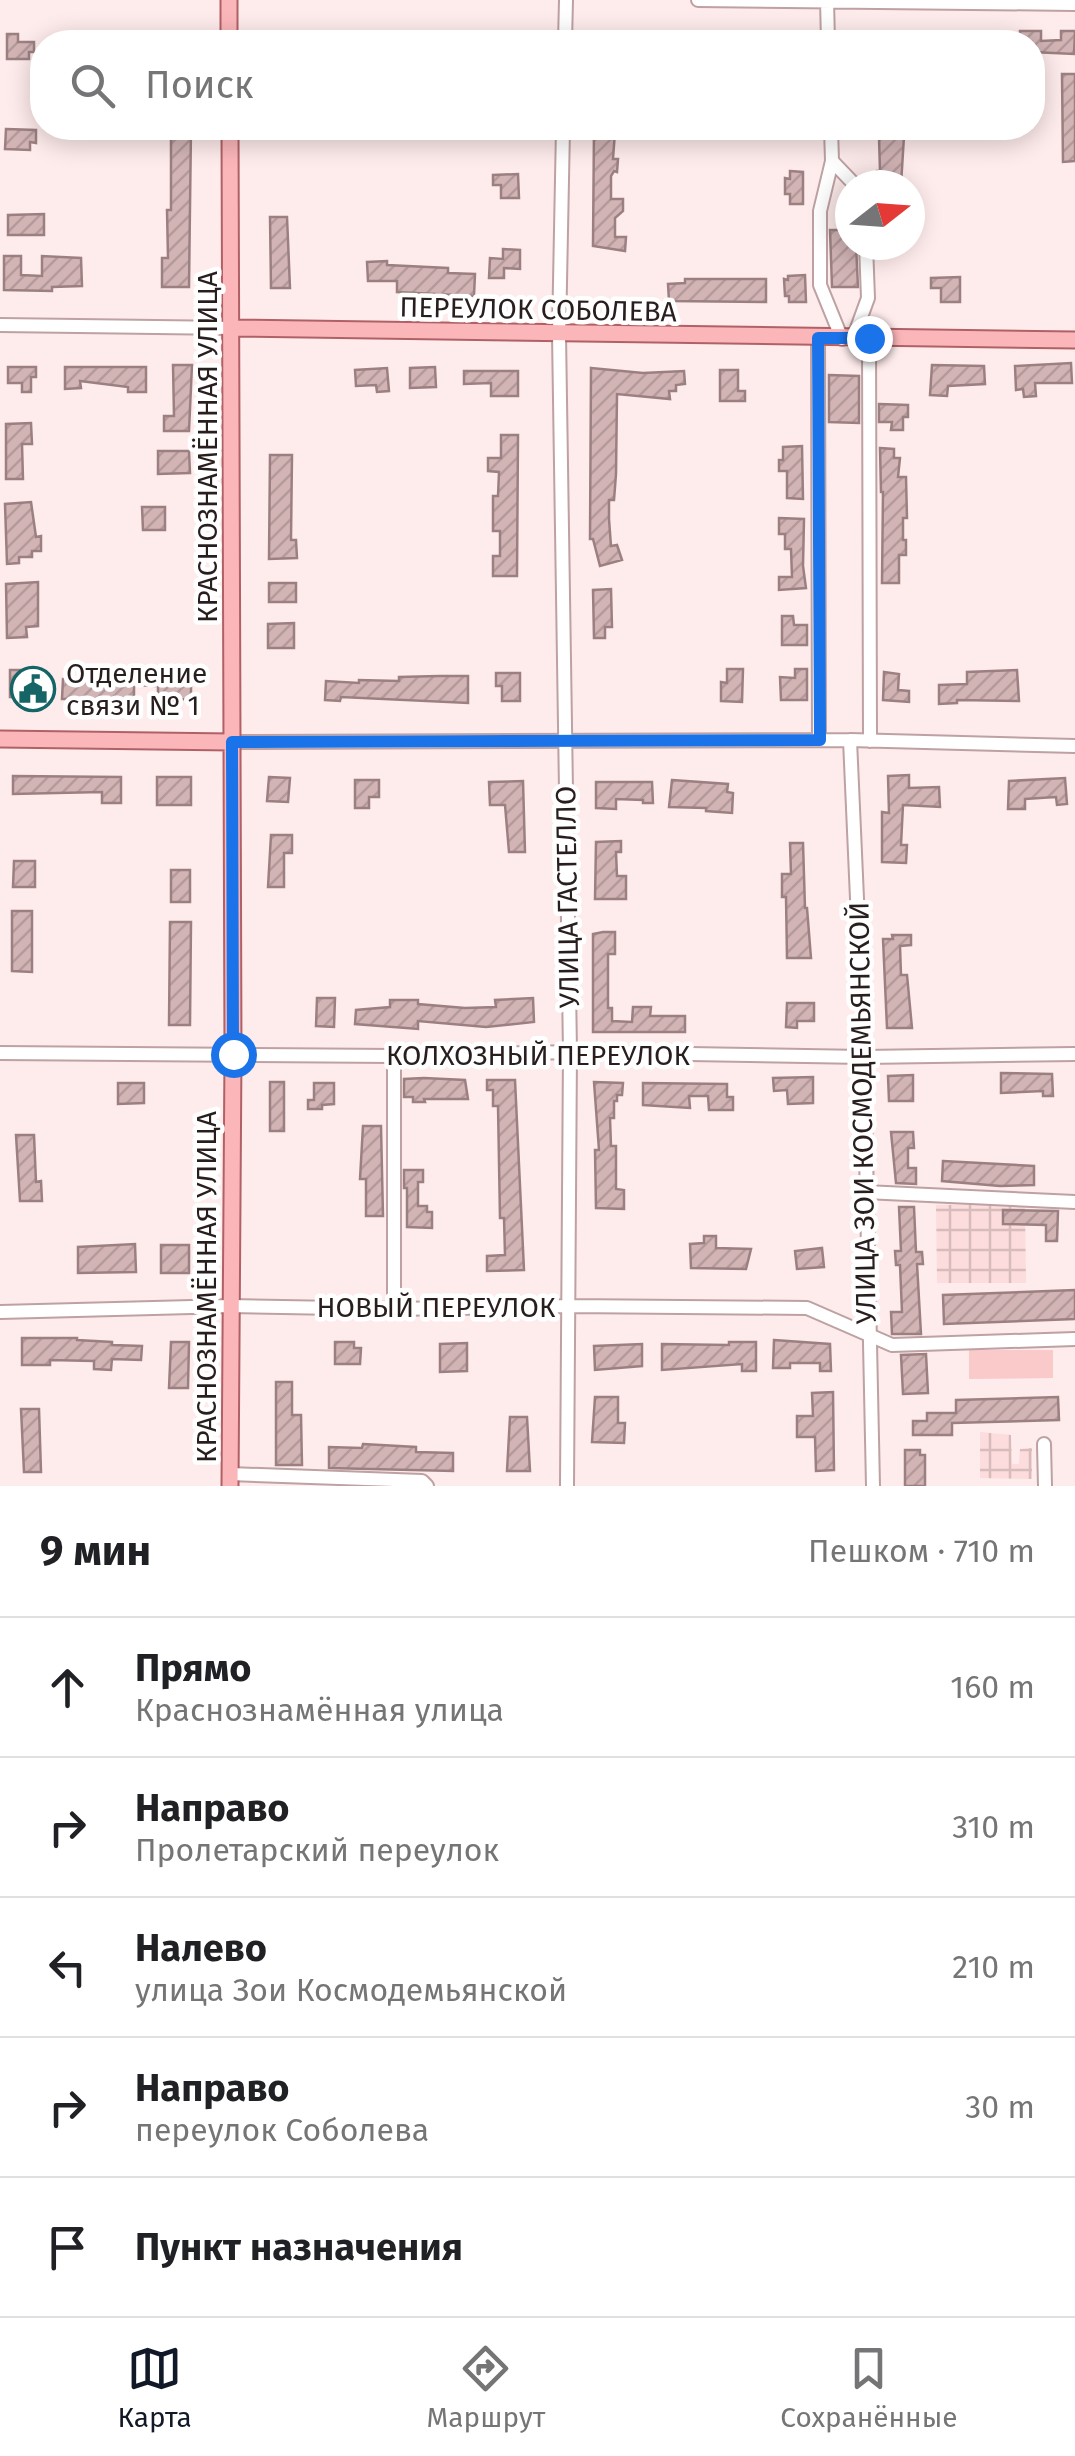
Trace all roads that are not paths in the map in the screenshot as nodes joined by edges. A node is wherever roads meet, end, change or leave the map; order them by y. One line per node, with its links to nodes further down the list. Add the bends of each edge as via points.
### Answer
1 (229, 0): 6 (main road)
2 (566, 0): 7 (street)
3 (698, 0): 4 (street)
4 (827, 2): 5 (street); 8 (street)
5 (1075, 4)
6 (230, 30)
7 (565, 30)
8 (828, 30)
9 (230, 140): 16 (main road, КРАСНОЗНАМЁННАЯ УЛИЦА)
10 (564, 140): 17 (street, УЛИЦА ГАСТЕЛЛО)
11 (831, 140): 12 (street)
12 (832, 161): 13 (street); 19 (street, via 820,211 820,285)
13 (841, 170)
14 (867, 260): 19 (street, via 868,298)
15 (0, 325): 16 (street, ПЕРЕУЛОК СОБОЛЕВА)
16 (233, 328): 17 (main road, ПЕРЕУЛОК СОБОЛЕВА); 26 (main road, КРАСНОЗНАМЁННАЯ УЛИЦА)
17 (559, 334): 18 (main road, ПЕРЕУЛОК СОБОЛЕВА); 21 (street, УЛИЦА ГАСТЕЛЛО)
18 (818, 338): 19 (main road, ПЕРЕУЛОК СОБОЛЕВА); 23 (street)
19 (855, 338): 20 (main road, ПЕРЕУЛОК СОБОЛЕВА); 25 (street)
20 (1075, 340)
21 (565, 739): 23 (street); 26 (street); 28 (street, УЛИЦА ГАСТЕЛЛО)
22 (0, 740): 26 (main road)
23 (820, 740): 24 (street)
24 (850, 740): 25 (street); 33 (street, УЛИЦА ЗОИ КОСМОДЕМЬЯНСКОЙ)
25 (870, 740): 27 (street)
26 (232, 742): 30 (main road, КРАСНОЗНАМЁННАЯ УЛИЦА)
27 (1075, 746)
28 (570, 1052): 32 (street, КОЛХОЗНЫЙ ПЕРЕУЛОК); 33 (street, КОЛХОЗНЫЙ ПЕРЕУЛОК); 37 (street, УЛИЦА ГАСТЕЛЛО)
29 (0, 1054): 30 (street, КОЛХОЗНЫЙ ПЕРЕУЛОК)
30 (233, 1054): 32 (street, КОЛХОЗНЫЙ ПЕРЕУЛОК); 36 (main road, КРАСНОЗНАМЁННАЯ УЛИЦА)
31 (1075, 1054): 33 (street, КОЛХОЗНЫЙ ПЕРЕУЛОК)
32 (394, 1056): 38 (street)
33 (864, 1057): 34 (street, УЛИЦА ЗОИ КОСМОДЕМЬЯНСКОЙ)
34 (866, 1192): 35 (street); 40 (street, УЛИЦА ЗОИ КОСМОДЕМЬЯНСКОЙ)
35 (1075, 1202)
36 (230, 1306): 38 (street, НОВЫЙ ПЕРЕУЛОК); 39 (street, НОВЫЙ ПЕРЕУЛОК); 43 (main road, КРАСНОЗНАМЁННАЯ УЛИЦА)
37 (570, 1306): 38 (street, НОВЫЙ ПЕРЕУЛОК); 40 (street, НОВЫЙ ПЕРЕУЛОК, via 807,1308); 45 (street, УЛИЦА ГАСТЕЛЛО)
38 (394, 1309)
39 (0, 1312)
40 (868, 1332): 41 (street, НОВЫЙ ПЕРЕУЛОК, via 892,1345); 46 (street, УЛИЦА ЗОИ КОСМОДЕМЬЯНСКОЙ)
41 (1075, 1339)
42 (1044, 1444): 47 (street)
43 (230, 1480): 44 (street)
44 (427, 1486)
45 (567, 1486)
46 (873, 1486)
47 (1045, 1486)

